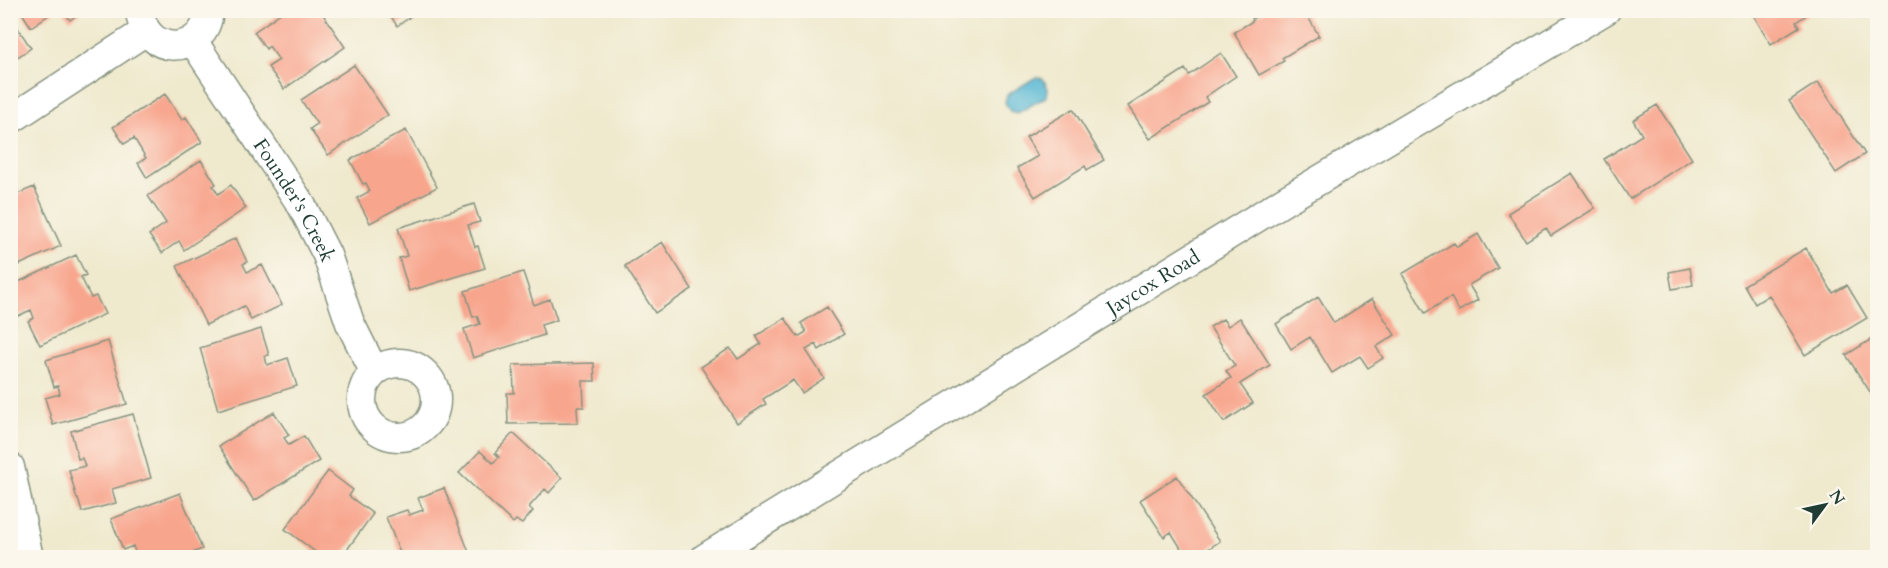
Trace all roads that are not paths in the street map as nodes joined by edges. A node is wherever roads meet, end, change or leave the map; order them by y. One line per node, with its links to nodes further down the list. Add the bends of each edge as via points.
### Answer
1 (209, 10): 4 (street, via 207,24)
2 (1606, 10): 9 (street, Jaycox Road, via 1279,204)
3 (143, 21): 4 (street, via 153,39 162,44 183,45); 5 (street)
4 (192, 41): 6 (street, Founder's Creek, via 302,206 327,255 350,323)
5 (10, 120)
6 (374, 371)
7 (10, 466): 8 (street)
8 (29, 558)
9 (705, 558)

